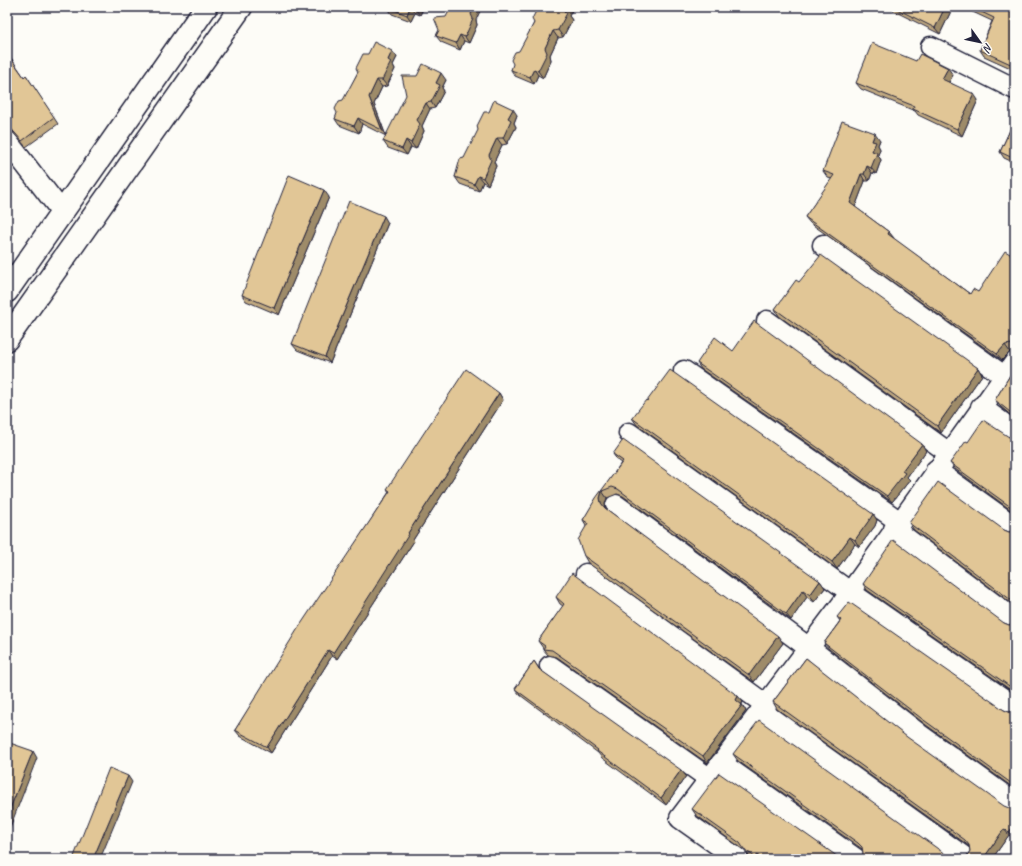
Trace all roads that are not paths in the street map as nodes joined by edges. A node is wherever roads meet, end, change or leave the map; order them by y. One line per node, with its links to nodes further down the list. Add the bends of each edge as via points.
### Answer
1 (206, 7): 6 (street)
2 (241, 7): 10 (street)
3 (931, 47): 4 (street)
4 (1015, 89)
5 (7, 141): 6 (street)
6 (62, 212): 8 (street)
7 (823, 245): 11 (street)
8 (7, 291)
9 (767, 321): 16 (street)
10 (7, 339)
11 (1009, 369): 13 (street)
12 (684, 371): 19 (street)
13 (981, 407): 14 (street); 16 (street)
14 (1015, 432)
15 (629, 433): 22 (street)
16 (949, 453): 17 (street)
17 (936, 470): 19 (street); 20 (street)
18 (616, 505): 24 (street)
19 (897, 526): 22 (street); 23 (street)
20 (1015, 527)
21 (586, 574): 27 (street)
22 (850, 592): 24 (street); 26 (street)
23 (1015, 620)
24 (809, 648): 27 (street); 30 (street, via 919,734)
25 (550, 666): 29 (street)
26 (1015, 707)
27 (764, 708): 28 (street); 31 (street)
28 (721, 762): 29 (street); 33 (street)
29 (710, 779): 32 (street, via 680,818)
30 (1015, 803)
31 (963, 856)
32 (738, 859)
33 (856, 859)

